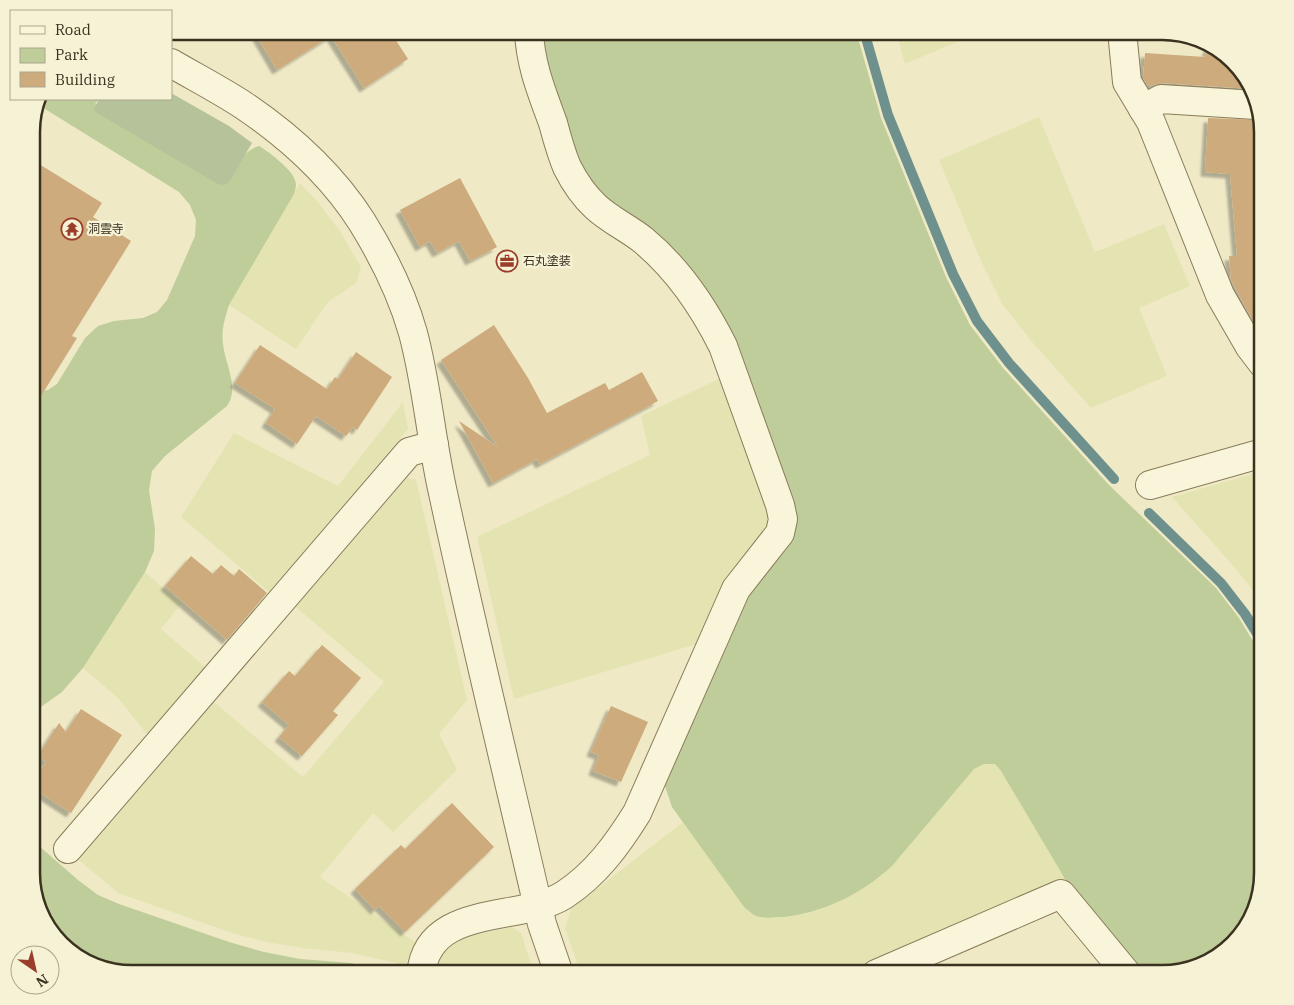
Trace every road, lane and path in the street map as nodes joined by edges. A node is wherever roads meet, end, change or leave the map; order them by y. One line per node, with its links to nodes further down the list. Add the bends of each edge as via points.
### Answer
1 (530, 40): 11 (street, via 536,75 567,166 580,188 597,208 663,258 711,322 723,346 783,519 780,533 772,545 736,589 636,813 617,845 592,873 563,895)
2 (1123, 40): 5 (street, via 1127,82)
3 (172, 64): 7 (street, via 277,129 308,156 361,220 390,274 412,333)
4 (1249, 105): 5 (street, via 1161,99)
5 (1144, 109): 6 (street, via 1220,295)
6 (1254, 352)
7 (434, 445): 10 (street, via 409,452); 11 (street)
8 (1254, 456): 9 (street)
9 (1150, 485)
10 (68, 849)
11 (538, 906): 12 (street, via 452,926 438,936); 13 (street)
12 (422, 965)
13 (556, 965)
14 (897, 965): 15 (street, via 1061,894)
15 (1120, 965)

